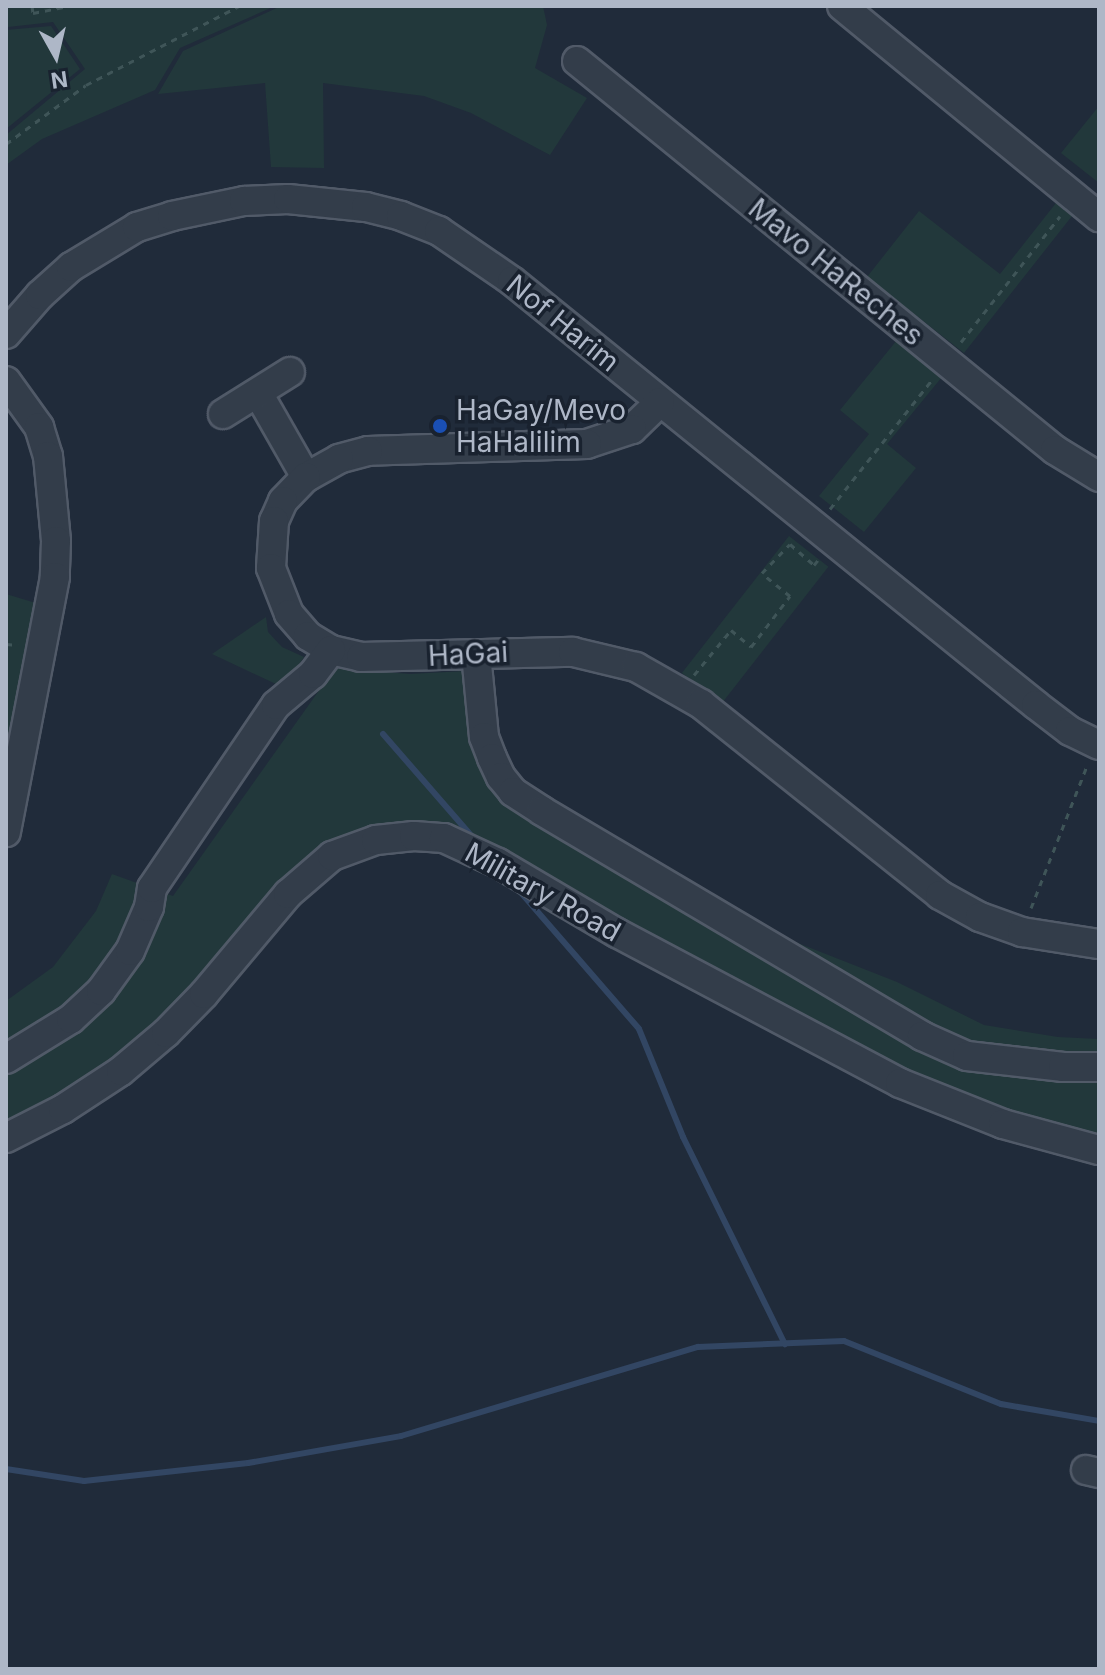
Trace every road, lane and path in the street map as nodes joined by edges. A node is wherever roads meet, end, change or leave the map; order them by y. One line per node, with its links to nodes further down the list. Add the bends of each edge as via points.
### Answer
1 (32, 6): 2 (path, via 33,13)
2 (68, 6)
3 (239, 6): 6 (path, via 86,85)
4 (842, 6): 7 (street)
5 (577, 61): 15 (street, Mavo HaReches, via 1055,450)
6 (6, 144)
7 (1099, 217)
8 (6, 334): 12 (street, Nof Harim, via 71,267 137,227 244,201 330,201 401,216 439,231 512,281)
9 (290, 372): 11 (street)
10 (6, 381): 21 (street, via 39,427 48,456 56,541 55,577)
11 (258, 393): 13 (street); 14 (street)
12 (660, 402): 14 (street, HaGai, via 632,429 587,444 368,451); 16 (street, Nof Harim)
13 (223, 414)
14 (306, 477): 17 (street, HaGai, via 283,501 274,521 271,568 289,614 308,636)
15 (1099, 477)
16 (833, 542): 19 (path, via 814,565 790,544 762,573 790,596 751,647 731,630); 20 (street, Nof Harim, via 1036,705)
17 (331, 650): 18 (street, HaGai, via 395,658); 24 (street, via 313,674 276,705 152,888 130,951 101,991 71,1019)
18 (476, 654): 19 (street, HaGai, via 573,652 636,667); 25 (street, via 484,737 513,792 922,1036 967,1056)
19 (681, 691): 22 (street, HaGai, via 940,895)
20 (1097, 745): 22 (path)
21 (6, 832)
22 (1022, 932): 23 (street, HaGai)
23 (1099, 944)
24 (6, 1059)
25 (1099, 1067)
26 (6, 1138): 27 (street, Military Road, via 110,1078 166,1033 288,894 332,856 376,840 414,836 444,838 498,863 617,933 900,1083 1003,1124)
27 (1099, 1150)

